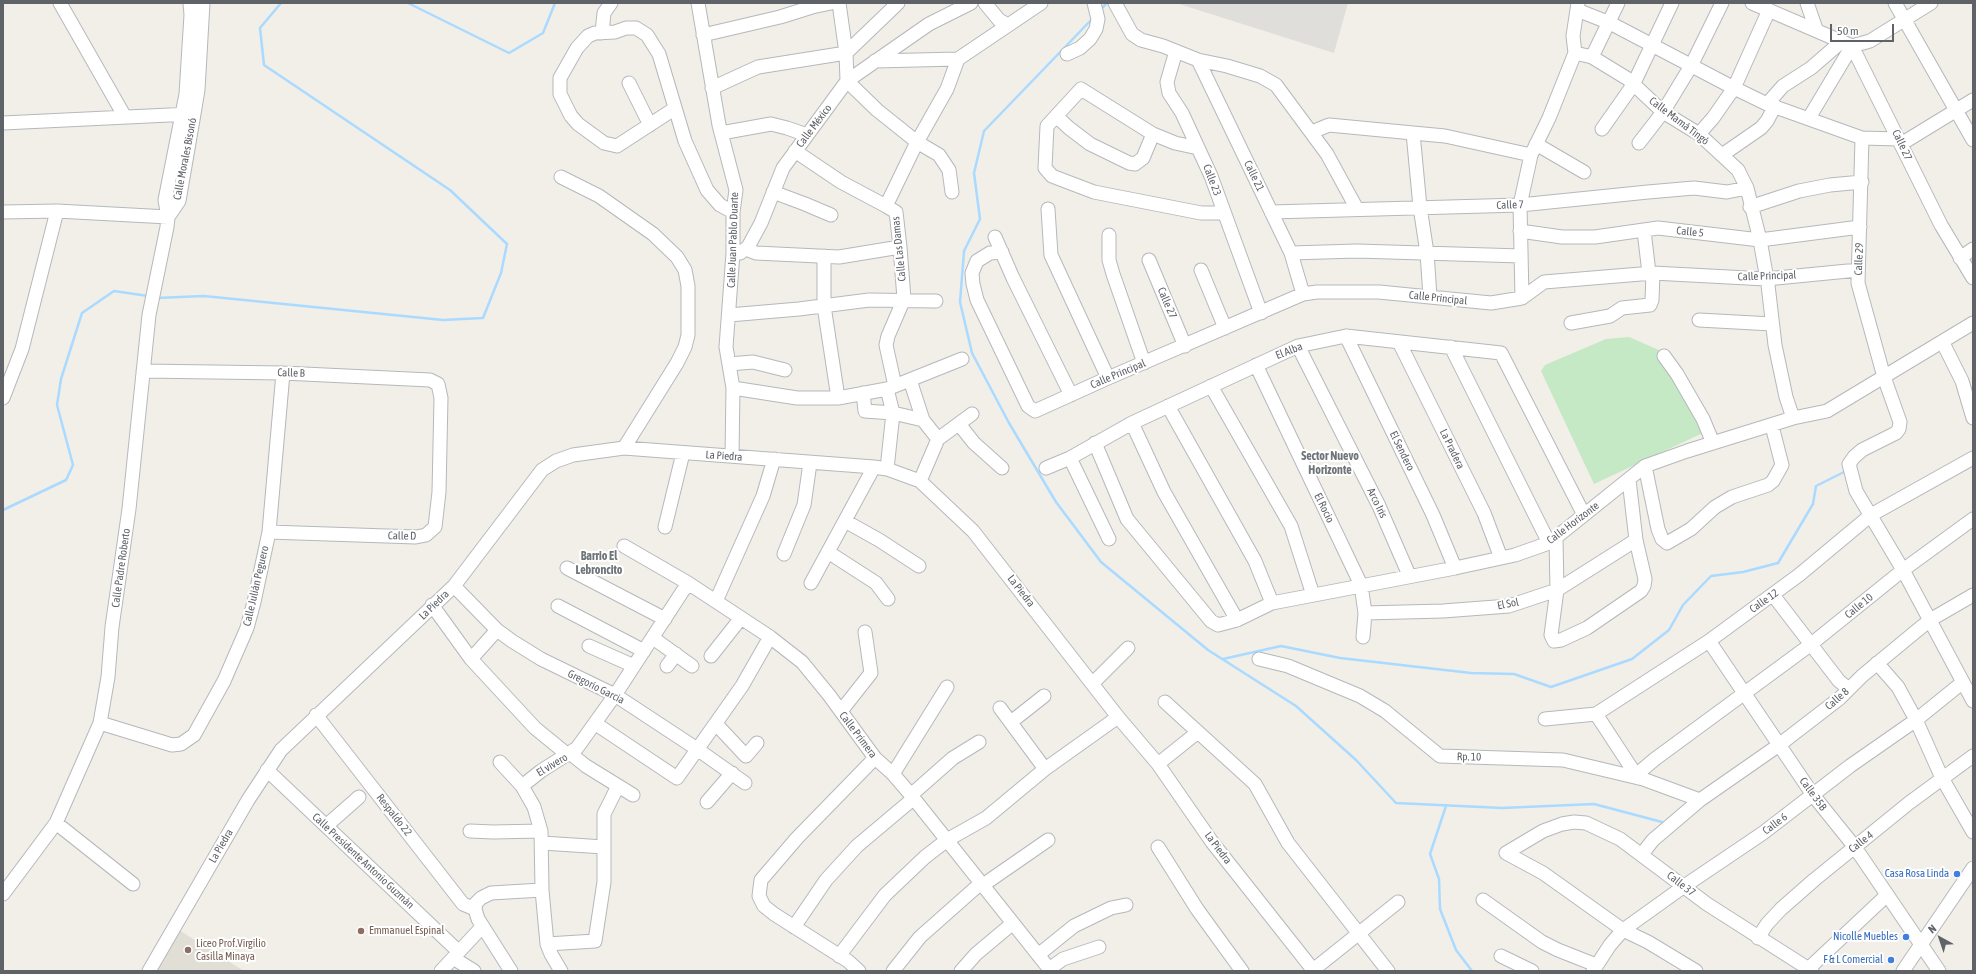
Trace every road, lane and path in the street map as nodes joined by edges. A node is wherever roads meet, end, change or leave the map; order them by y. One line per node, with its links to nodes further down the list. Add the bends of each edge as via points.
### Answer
1 (60, 3): 52 (street)
2 (190, 3): 50 (street, Calle Morales Bisonó)
3 (203, 3): 50 (street, Calle Morales Bisonó, via 198,90)
4 (611, 3): 27 (street, via 604,13)
5 (698, 3): 28 (street, Calle Juan Pablo Duarte)
6 (831, 3): 28 (street)
7 (839, 3): 33 (street)
8 (898, 3): 33 (street)
9 (971, 3): 38 (street, Calle México, via 929,24)
10 (985, 3): 25 (street, via 999,20)
11 (1041, 3): 25 (street)
12 (1094, 3): 34 (street, via 1098,19 1096,29 1090,40)
13 (1115, 3): 31 (street, via 1132,34 1141,40)
14 (1618, 3): 24 (street)
15 (1672, 3): 30 (street)
16 (1722, 3): 39 (street)
17 (1752, 3): 22 (street)
18 (1807, 3): 26 (street)
19 (1895, 3): 23 (street)
20 (1931, 3): 23 (street)
21 (1577, 6): 24 (street); 32 (street, via 1573,36)
22 (1769, 10): 26 (street); 44 (street)
23 (1904, 21): 29 (street, via 1870,41); 48 (street)
24 (1610, 23): 30 (street); 35 (street)
25 (1008, 25): 36 (street)
26 (1816, 29): 29 (street)
27 (602, 33): 47 (street, via 636,28 647,35 659,54); 55 (street, via 595,33 583,40 566,66 559,86 565,104 578,124 604,143 617,146)
28 (704, 35): 43 (street, Calle Juan Pablo Duarte)
29 (1846, 44): 46 (street, via 1784,86); 53 (street); 66 (street, Calle 27)
30 (1652, 45): 39 (street); 42 (street)
31 (1176, 51): 37 (street); 68 (street, Calle 23, via 1167,82)
32 (1575, 53): 35 (street, Calle Mamá Tingó); 69 (street)
33 (846, 54): 40 (street); 43 (street, via 758,68)
34 (1067, 54)
35 (1592, 57): 42 (street, Calle Mamá Tingó, via 1628,79)
36 (958, 59): 38 (street); 65 (street, Calle Las Damas, via 947,89)
37 (1198, 60): 57 (street, via 1260,76 1276,85); 87 (street, Calle 21)
38 (874, 61): 40 (street, Calle México)
39 (1691, 66): 44 (street); 49 (street)
40 (847, 81): 62 (street, Calle México); 65 (street, via 876,110)
41 (629, 83): 55 (street)
42 (1633, 85): 49 (street, Calle Mamá Tingó); 56 (street)
43 (712, 88): 58 (street, Calle Juan Pablo Duarte)
44 (1734, 88): 46 (street); 61 (street)
45 (1973, 100): 48 (street)
46 (1771, 105): 53 (street); 71 (street, via 1767,121)
47 (674, 109): 55 (street); 86 (street, via 707,190 720,205)
48 (1957, 110): 64 (street); 66 (street)
49 (1663, 112): 61 (street, Calle Mamá Tingó); 67 (street)
50 (188, 114): 52 (street); 90 (street, Calle Morales Bisonó, via 179,201)
51 (1056, 116): 60 (street, via 1081,89); 60 (street, via 1090,144 1129,163 1135,164 1143,158); 88 (street, via 1047,126 1045,168 1052,176 1094,192 1201,213)
52 (125, 117): 54 (street)
53 (1809, 118): 63 (street)
54 (3, 123)
55 (650, 125)
56 (1602, 129)
57 (1312, 132): 59 (street, via 1329,125); 82 (street)
58 (721, 133): 62 (street, via 771,124); 86 (street, Calle Juan Pablo Duarte, via 736,190)
59 (1413, 133): 69 (street); 80 (street)
60 (1153, 134): 68 (street, via 1175,143)
61 (1699, 134): 71 (street, Calle Mamá Tingó)
62 (807, 135): 70 (street, Calle México)
63 (1862, 138): 66 (street); 74 (street, Calle 29)
64 (1973, 140)
65 (917, 142): 77 (street, via 939,155 945,162 949,170); 79 (street, Calle Las Damas)
66 (1900, 142): 105 (street, Calle 27)
67 (1639, 143)
68 (1198, 148): 88 (street, Calle 23)
69 (1534, 150): 72 (street); 78 (street)
70 (795, 151): 76 (street, Calle México, via 783,168); 79 (street, via 841,182)
71 (1722, 155): 75 (street, Calle Mamá Tingó, via 1738,170)
72 (1584, 172)
73 (561, 177): 162 (street, via 599,196 653,234 678,257 685,270 688,286 688,335 685,347)
74 (1862, 182): 81 (street, via 1799,191); 91 (street, Calle 29)
75 (1747, 188): 78 (street, Calle 7, via 1727,192 1694,188); 81 (street, Calle Mamá Tingó)
76 (773, 192): 89 (street); 99 (street, Calle México, via 761,223)
77 (952, 192)
78 (1520, 205): 80 (street, Calle 7); 92 (street)
79 (886, 206): 97 (street, Calle Las Damas, via 896,212)
80 (1420, 207): 82 (street, Calle 7); 102 (street)
81 (1750, 207): 96 (street, Calle Mamá Tingó)
82 (1357, 208): 87 (street, Calle 7)
83 (1048, 209): 140 (street, via 1051,255)
84 (57, 210): 85 (street); 90 (street); 148 (street, via 22,349)
85 (3, 212)
86 (733, 212): 99 (street, Calle Juan Pablo Duarte)
87 (1271, 212): 101 (street, Calle 21)
88 (1224, 213): 118 (street, Calle 23)
89 (831, 215)
90 (168, 217): 137 (street, Calle Padre Roberto, via 148,315)
91 (1860, 227): 96 (street, Calle 5); 108 (street, Calle 29)
92 (1520, 231): 93 (street, Calle 5, via 1562,237); 104 (street)
93 (1644, 231): 96 (street, Calle 5, via 1658,228); 109 (street)
94 (1110, 235): 133 (street, via 1109,260)
95 (995, 237): 100 (street)
96 (1760, 240): 111 (street, Calle Mamá Tingó)
97 (900, 247): 103 (street, via 839,257); 115 (street, Calle Las Damas)
98 (1973, 249): 105 (street)
99 (740, 251): 103 (street); 119 (street, Calle Juan Pablo Duarte)
100 (1002, 252): 147 (street, via 1012,278); 147 (street, Calle Principal, via 990,253 977,261 972,273 976,300 1028,406 1035,411)
101 (1290, 253): 102 (street); 112 (street, Calle 21)
102 (1427, 253): 104 (street); 113 (street)
103 (824, 256): 117 (street)
104 (1521, 256): 114 (street)
105 (1960, 258): 110 (street, Calle 27)
106 (1149, 260): 128 (street, Calle 27)
107 (1201, 270): 124 (street)
108 (1858, 270): 111 (street, Calle Principal); 139 (street, Calle 29, via 1858,283)
109 (1651, 273): 111 (street, Calle Principal); 114 (street, Calle Principal, via 1544,282); 121 (street, via 1650,305 1622,308 1610,316)
110 (1973, 278)
111 (1766, 279): 123 (street, Calle Mamá Tingó)
112 (1303, 294): 113 (street, Calle Principal, via 1379,292); 118 (street, Calle Principal)
113 (1430, 296): 114 (street, Calle Principal, via 1491,303)
114 (1522, 298)
115 (904, 299): 116 (street); 117 (street, via 869,300); 145 (street, Calle Las Damas, via 886,345)
116 (936, 300)
117 (824, 306): 119 (street); 149 (street)
118 (1261, 313): 124 (street, Calle Principal)
119 (730, 315): 134 (street, Calle Juan Pablo Duarte, via 726,347)
120 (1699, 320): 123 (street)
121 (1571, 323)
122 (1973, 323): 127 (street, Calle Horizonte)
123 (1772, 324): 153 (street, Calle Mamá Tingó, via 1786,396)
124 (1225, 328): 128 (street, Calle Principal)
125 (1346, 336): 126 (street, El Alba); 129 (street, El Alba); 191 (street, El Sendero, via 1433,515)
126 (1399, 342): 130 (street, El Alba); 188 (street, La Pradera, via 1484,513)
127 (1943, 343): 139 (street, Calle Horizonte); 154 (street, via 1962,381)
128 (1185, 346): 133 (street, Calle Principal)
129 (1298, 346): 135 (street, El Alba); 193 (street, Arco Iris, via 1379,506)
130 (1451, 347): 177 (street, El Alba, via 1501,353); 184 (street)
131 (1664, 356): 161 (street, via 1703,419)
132 (962, 359): 141 (street)
133 (1144, 363): 140 (street, Calle Principal)
134 (729, 364): 136 (street, via 753,362); 144 (street, Calle Juan Pablo Duarte)
135 (1256, 365): 143 (street, El Alba); 196 (street, El Rocio)
136 (785, 370)
137 (143, 371): 138 (street, Calle B); 247 (street, Calle Padre Roberto, via 129,509)
138 (283, 373): 142 (street, Calle B, via 430,380); 181 (street, Calle Julián Peguero)
139 (1884, 377): 153 (street, Calle Horizonte, via 1827,411); 176 (street, Calle 29, via 1900,422 1899,428 1896,433 1862,450 1849,464 1856,491)
140 (1108, 378): 147 (street, Calle Principal)
141 (910, 380): 145 (street); 155 (street)
142 (438, 384): 181 (street, Calle D, via 441,398 439,492 435,527 426,535 416,537)
143 (1211, 386): 150 (street, El Alba); 199 (street, via 1291,526)
144 (733, 388): 149 (street, via 797,398); 164 (street, Calle Juan Pablo Duarte)
145 (891, 388): 146 (street); 151 (street, Calle Las Damas)
146 (863, 393): 149 (street); 151 (street, via 865,411)
147 (1071, 395)
148 (3, 398)
149 (838, 398)
150 (1168, 406): 156 (street, El Alba); 204 (street, via 1255,561)
151 (893, 413): 155 (street); 173 (street, Calle Las Damas)
152 (972, 414): 157 (street)
153 (1793, 418): 158 (street, Calle Horizonte)
154 (1973, 418)
155 (923, 420): 159 (street)
156 (1132, 423): 160 (street, El Alba); 210 (street, via 1164,492)
157 (959, 424): 159 (street); 171 (street, via 974,443)
158 (1772, 426): 161 (street, Calle Horizonte); 169 (street, via 1782,465 1773,481 1732,497 1715,507 1691,529 1667,543 1662,539 1658,529)
159 (938, 439): 175 (street)
160 (1095, 443): 165 (street, El Alba); 210 (street, Calle Horizonte, via 1127,519 1211,621 1218,625)
161 (1713, 443): 169 (street, Calle Horizonte)
162 (624, 448): 163 (street, La Piedra); 197 (street, La Piedra, via 573,455 556,461 542,470)
163 (683, 453): 164 (street, La Piedra); 180 (street)
164 (732, 456): 167 (street, La Piedra)
165 (1070, 458): 172 (street, El Alba); 182 (street)
166 (1973, 458): 176 (street, Calle 12)
167 (774, 459): 168 (street, La Piedra); 203 (street, via 763,496)
168 (810, 463): 170 (street, La Piedra); 187 (street, via 804,505)
169 (1645, 466): 174 (street, Calle Horizonte)
170 (874, 467): 173 (street, La Piedra); 179 (street)
171 (1002, 468)
172 (1046, 468)
173 (888, 469): 175 (street, La Piedra)
174 (1629, 480): 177 (street, Calle Horizonte); 183 (street)
175 (920, 481): 231 (street, La Piedra, via 974,531)
176 (1868, 511): 192 (street); 200 (street, Calle 12)
177 (1584, 515): 184 (street, Calle Horizonte)
178 (1973, 519): 192 (street, Calle 10)
179 (845, 521): 186 (street); 189 (street)
180 (665, 527)
181 (269, 532): 247 (street, Calle Julián Peguero, via 247,628 224,681 194,735 181,744 172,745)
182 (1109, 539)
183 (1636, 540): 198 (street, El Sol); 198 (street, via 1645,579 1644,586 1587,628 1561,640 1554,640 1551,635)
184 (1552, 541): 188 (street, Calle Horizonte); 198 (street)
185 (624, 546): 194 (street, Calle Primera)
186 (828, 552): 195 (street); 202 (street, via 876,583)
187 (784, 554)
188 (1501, 558): 191 (street, Calle Horizonte)
189 (919, 566)
190 (567, 568): 209 (street)
191 (1455, 568): 193 (street, Calle Horizonte)
192 (1903, 570): 211 (street); 218 (street, Calle 10)
193 (1409, 576): 196 (street, Calle Horizonte)
194 (688, 583): 203 (street, Calle Primera); 209 (street, El vivero)
195 (811, 583)
196 (1361, 585): 199 (street, Calle Horizonte); 207 (street, El Rocio)
197 (454, 586): 205 (street, La Piedra); 212 (street, Gregorio Garcia)
198 (1557, 590): 207 (street, El Sol, via 1509,606)
199 (1313, 595): 204 (street, Calle Horizonte)
200 (1773, 595): 217 (street, Calle 12); 218 (street)
201 (1973, 595): 211 (street, Calle 8)
202 (888, 599)
203 (716, 601): 208 (street, Calle Primera)
204 (1272, 602): 210 (street, Calle Horizonte)
205 (432, 605): 224 (street); 242 (street, La Piedra, via 410,629)
206 (558, 606): 221 (street)
207 (1365, 613): 215 (street, El Rocio)
208 (742, 618): 214 (street, Calle Primera); 223 (street)
209 (665, 619): 216 (street, El vivero)
210 (1237, 620)
211 (1930, 620): 226 (street, Calle 8); 230 (street)
212 (497, 630): 224 (street); 235 (street, Gregorio Garcia, via 541,659)
213 (865, 632): 240 (street, via 871,673)
214 (770, 637): 240 (street, Calle Primera, via 806,666); 249 (street, via 742,686)
215 (1363, 637)
216 (653, 638): 221 (street, El vivero); 222 (street)
217 (1709, 641): 234 (street, Calle 35B); 241 (street, Calle 12)
218 (1810, 645): 233 (street, via 1839,681); 234 (street, Calle 10)
219 (589, 646): 227 (street)
220 (1128, 648): 231 (street)
221 (644, 651): 227 (street, El vivero)
222 (676, 654): 228 (street); 229 (street)
223 (711, 656)
224 (471, 659): 255 (street, via 535,728)
225 (1260, 659): 264 (street, Rp. 10, via 1288,666 1360,696 1385,711 1440,756 1563,760)
226 (1877, 663): 233 (street, Calle 8); 245 (street, via 1898,688)
227 (634, 666): 235 (street, El vivero)
228 (667, 666)
229 (692, 666)
230 (1963, 682): 237 (street); 245 (street, Calle 6)
231 (1093, 683): 243 (street, La Piedra)
232 (947, 687): 263 (street)
233 (1849, 689): 253 (street, Calle 8)
234 (1745, 693): 253 (street, Calle 35B); 264 (street, Calle 10, via 1642,770)
235 (615, 695): 248 (street, El vivero); 254 (street, Gregorio Garcia)
236 (1044, 696): 246 (street)
237 (1973, 701)
238 (1164, 702): 250 (street)
239 (1000, 708): 246 (street)
240 (841, 711): 257 (street, Calle Primera)
241 (1596, 714): 244 (street, Calle 12); 264 (street)
242 (316, 715): 261 (street, La Piedra, via 281,750); 296 (street, Respaldo 22, via 463,904)
243 (1118, 717): 259 (street, La Piedra); 260 (street)
244 (1544, 719)
245 (1916, 720): 265 (street); 270 (street, Calle 6)
246 (1011, 722): 260 (street)
247 (100, 723): 275 (street, Calle Padre Roberto)
248 (596, 724): 254 (street, via 675,778); 255 (street, El vivero)
249 (716, 724): 252 (street, via 746,756); 254 (street)
250 (1198, 732): 259 (street); 301 (street, via 1255,784 1288,843)
251 (979, 742): 272 (street, via 953,758)
252 (757, 743)
253 (1779, 745): 270 (street, Calle 35B); 273 (street, Calle 8)
254 (697, 749): 262 (street, Gregorio Garcia)
255 (569, 755): 267 (street, El vivero, via 541,771); 268 (street)
256 (1973, 756): 265 (street, Calle 4)
257 (875, 758): 263 (street, Calle Primera); 299 (street, via 761,880 759,896 764,906)
258 (500, 762): 267 (street)
259 (1158, 764): 321 (street, La Piedra, via 1212,842)
260 (1045, 769): 280 (street, via 986,818)
261 (267, 770): 276 (street, Calle Presidente Antonio Guzmàn); 312 (street, La Piedra)
262 (732, 773): 266 (street, Gregorio Garcia); 274 (street)
263 (893, 774): 272 (street, Calle Primera)
264 (1638, 778): 273 (street, Rp. 10)
265 (1942, 778): 278 (street); 282 (street, Calle 4)
266 (745, 783)
267 (522, 786): 279 (street, via 534,807)
268 (618, 786): 269 (street); 283 (street, via 604,814)
269 (633, 795)
270 (1813, 795): 282 (street, Calle 35B); 289 (street, Calle 6, via 1752,841)
271 (359, 797): 276 (street)
272 (913, 797): 280 (street, Calle Primera); 299 (street, via 857,846 826,880)
273 (1700, 800): 285 (street, Calle 8, via 1657,836)
274 (707, 802)
275 (56, 823): 287 (street); 291 (street, Calle Padre Roberto)
276 (326, 826): 306 (street, Calle Presidente Antonio Guzmàn)
277 (470, 831): 279 (street)
278 (1973, 832)
279 (541, 837): 283 (street); 290 (street)
280 (947, 840): 288 (street, Calle Primera); 307 (street, via 885,895)
281 (1048, 840): 288 (street)
282 (1854, 846): 292 (street, Calle 35B); 302 (street, Calle 4, via 1781,909)
283 (604, 847): 304 (street, via 603,897 595,941)
284 (1158, 847): 320 (street, via 1197,909)
285 (1642, 854): 289 (street, Calle 37); 300 (street, Calle 37, via 1620,839 1586,823 1574,822 1544,831 1506,852 1543,873)
286 (1973, 868): 303 (street)
287 (133, 884)
288 (982, 884): 297 (street, Calle Primera); 318 (street, via 920,937)
289 (1683, 887): 300 (street, Calle 6); 302 (street, Calle 37)
290 (542, 890): 296 (street, via 490,893 476,903); 304 (street)
291 (3, 894)
292 (1886, 895): 303 (street, Calle 35B); 311 (street)
293 (1483, 900): 310 (street, via 1542,942)
294 (1398, 902): 301 (street)
295 (1126, 905): 309 (street, via 1111,908 1074,926)
296 (475, 909): 298 (street)
297 (1013, 924): 309 (street, Calle Primera); 319 (street, via 976,954)
298 (482, 927): 306 (street); 315 (street)
299 (794, 927): 307 (street)
300 (1624, 930): 310 (street, Calle 6); 324 (street)
301 (1358, 934): 321 (street); 322 (street)
302 (1758, 938): 311 (street, Calle 37)
303 (1921, 943): 325 (street); 326 (street, Calle 35B)
304 (548, 944): 316 (street)
305 (1099, 947): 309 (street)
306 (455, 955): 313 (street); 314 (street, Calle Presidente Antonio Guzmàn)
307 (839, 956): 317 (street)
308 (1501, 956): 323 (street)
309 (1044, 966)
310 (1594, 968)
311 (1808, 970)
312 (149, 971)
313 (441, 971)
314 (474, 971)
315 (511, 971)
316 (561, 971)
317 (859, 971)
318 (893, 971)
319 (960, 971)
320 (1242, 971)
321 (1313, 971)
322 (1388, 971)
323 (1532, 971)
324 (1696, 971)
325 (1903, 971)
326 (1939, 971)

